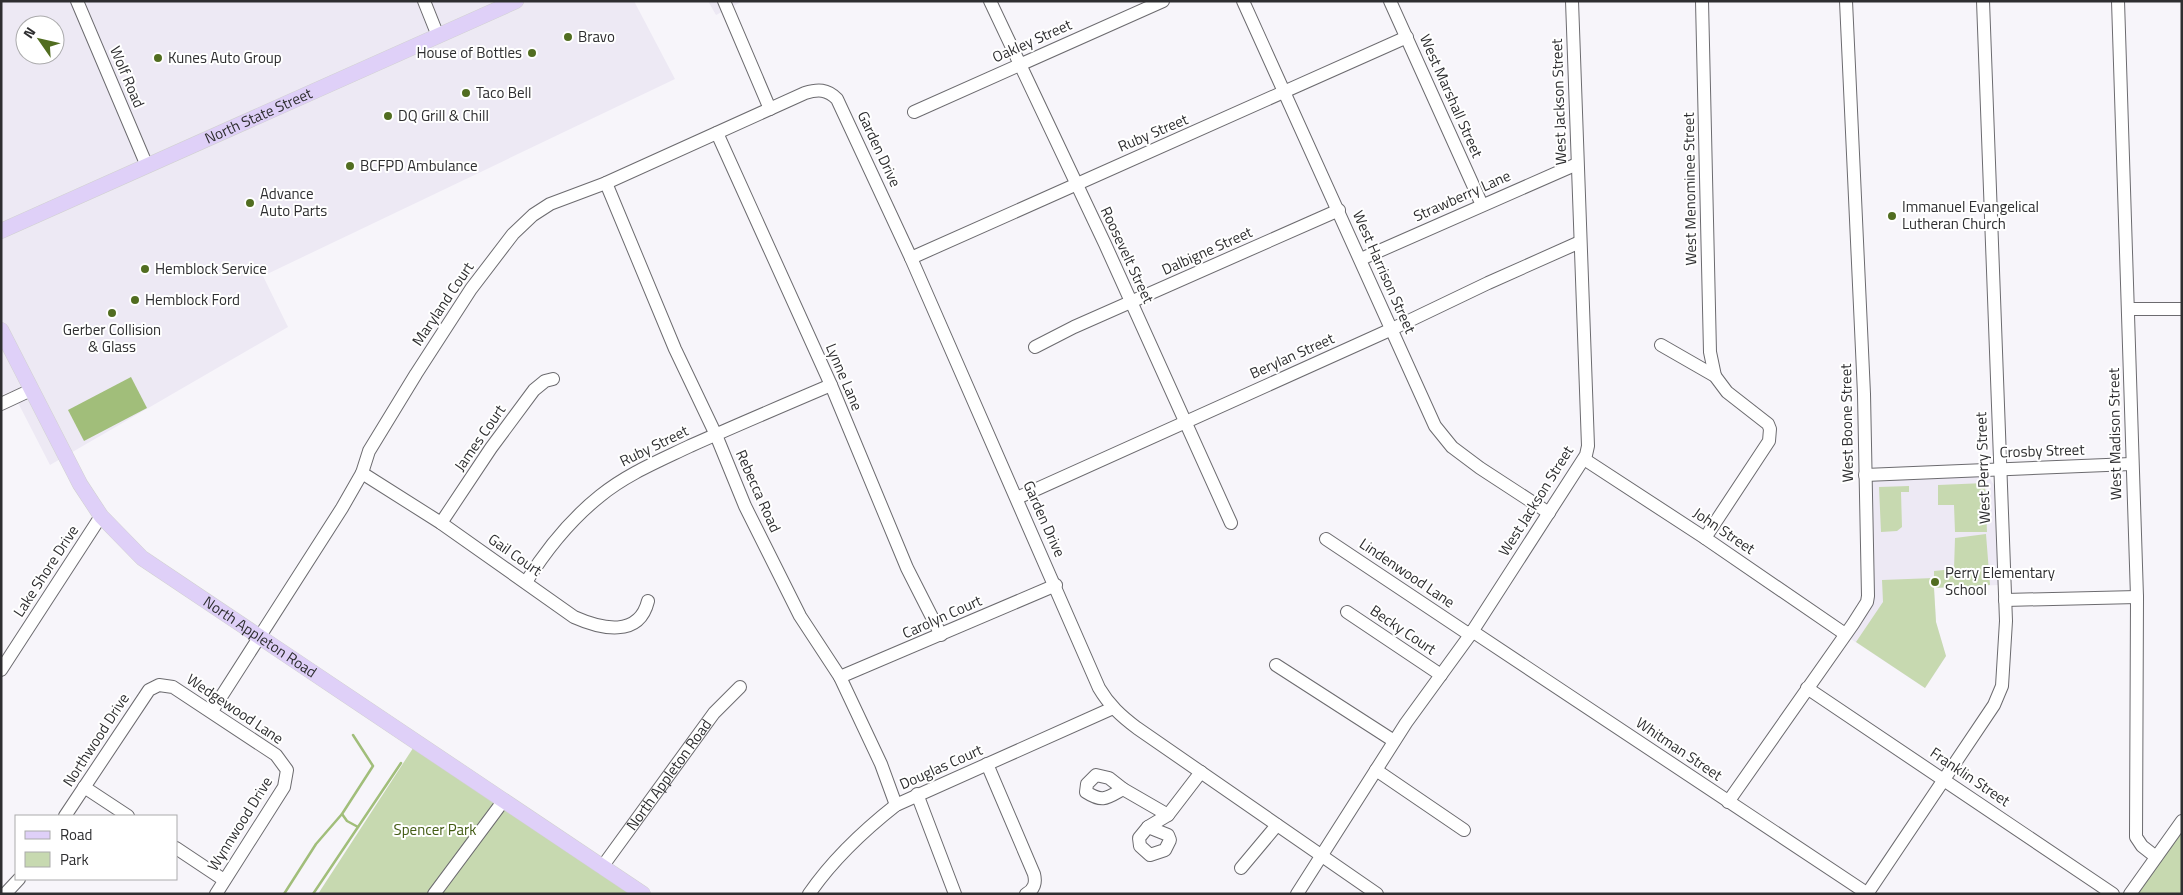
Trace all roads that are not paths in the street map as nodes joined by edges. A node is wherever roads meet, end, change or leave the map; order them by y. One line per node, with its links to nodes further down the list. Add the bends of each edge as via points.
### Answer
1 (76, 1): 23 (street, Wolf Road)
2 (424, 1): 14 (street)
3 (516, 1): 14 (main road, North State Street)
4 (724, 1): 19 (street)
5 (990, 1): 16 (street, Roosevelt Street)
6 (1163, 1): 16 (street, Oakley Street)
7 (1243, 1): 17 (street, West Harrison Street)
8 (1390, 1): 15 (street, West Marshall Street)
9 (1572, 1): 22 (street, West Jackson Street)
10 (1702, 1): 39 (street, West Menominee Street, via 1710,352)
11 (1846, 1): 50 (street, West Boone Street)
12 (1984, 1): 48 (street, West Perry Street)
13 (2118, 1): 34 (street, West Madison Street)
14 (438, 36): 23 (main road, North State Street)
15 (1407, 37): 17 (street, Ruby Street); 26 (street, West Marshall Street)
16 (1020, 64): 20 (street, Oakley Street); 25 (street, Roosevelt Street)
17 (1285, 92): 25 (street, Ruby Street); 27 (street, West Harrison Street)
18 (841, 108): 19 (street, Maryland Court, via 831,93 814,91); 30 (street, Garden Drive)
19 (770, 109): 21 (street, Maryland Court)
20 (914, 112)
21 (717, 133): 24 (street, Maryland Court); 41 (street, Lynne Lane)
22 (1577, 164): 26 (street, Strawberry Lane); 29 (street, West Jackson Street)
23 (147, 166): 28 (main road, North State Street)
24 (606, 183): 45 (street, Rebecca Road, via 675,349); 49 (street, Maryland Court, via 550,204 513,234 471,289 416,374 369,451)
25 (1076, 183): 30 (street, Ruby Street); 32 (street, Roosevelt Street)
26 (1482, 205): 31 (street, Strawberry Lane)
27 (1339, 210): 31 (street, West Harrison Street); 32 (street, Dalbigne Street)
28 (1, 231)
29 (1580, 242): 35 (street, Berylan Street); 46 (street, West Jackson Street, via 1588,446)
30 (911, 258): 51 (street, Garden Drive)
31 (1361, 259): 35 (street, West Harrison Street)
32 (1132, 302): 38 (street, Dalbigne Street); 44 (street, Roosevelt Street)
33 (2182, 308): 34 (street)
34 (2128, 309): 47 (street, West Madison Street)
35 (1392, 329): 44 (street, Berylan Street); 52 (street, West Harrison Street, via 1435,426 1452,446 1480,468)
36 (1, 330): 42 (main road, North Appleton Road)
37 (1661, 345): 39 (street)
38 (1034, 347)
39 (1715, 376): 56 (street, via 1726,392 1768,424 1770,429 1769,441)
40 (553, 378): 54 (street, James Court, via 534,390)
41 (830, 385): 45 (street, Ruby Street); 66 (street, Lynne Lane, via 907,568)
42 (31, 390): 43 (street); 53 (main road, North Appleton Road, via 80,484)
43 (1, 404)
44 (1186, 421): 51 (street, Berylan Street); 55 (street, Roosevelt Street)
45 (716, 435): 58 (street, Ruby Street, via 627,477 600,496 556,540); 71 (street, Rebecca Road, via 745,506 800,616)
46 (1584, 459): 52 (street, West Jackson Street); 56 (street, John Street)
47 (2131, 464): 48 (street, Crosby Street); 60 (street, West Madison Street)
48 (1999, 469): 50 (street, Crosby Street); 61 (street, West Perry Street)
49 (362, 473): 54 (street, Gail Court); 67 (street, Maryland Court)
50 (1865, 475): 65 (street, West Boone Street, via 1868,596)
51 (1017, 498): 59 (street, Garden Drive)
52 (1548, 513): 64 (street, West Jackson Street)
53 (101, 516): 67 (main road, North Appleton Road, via 142,558); 68 (street, Lake Shore Drive)
54 (441, 523): 58 (street, Gail Court)
55 (1231, 524)
56 (1705, 538): 65 (street, John Street)
57 (1326, 539): 64 (street, Lindenwood Lane)
58 (526, 582): 62 (street, Gail Court, via 574,617 603,626 630,626 639,619)
59 (1056, 585): 66 (street, Carolyn Court); 75 (street, Garden Drive, via 1099,688)
60 (2137, 597): 61 (street); 97 (street, West Madison Street, via 2136,837)
61 (2005, 600): 82 (street, West Perry Street, via 2002,686 1994,705)
62 (648, 601)
63 (1346, 612): 70 (street, Becky Court)
64 (1471, 633): 70 (street, West Jackson Street); 87 (street, Whitman Street)
65 (1845, 634): 74 (street, West Boone Street)
66 (941, 635): 71 (street, Carolyn Court)
67 (260, 637): 76 (street, Maryland Court); 86 (main road, North Appleton Road)
68 (2, 665)
69 (1276, 665): 77 (street)
70 (1441, 675): 77 (street, West Jackson Street)
71 (840, 677): 88 (street, Rebecca Road, via 881,764)
72 (158, 685): 76 (street, Wedgewood Lane, via 173,687); 83 (street, Northwood Drive, via 138,704)
73 (740, 688): 99 (street, North Appleton Road, via 714,713)
74 (1807, 688): 82 (street, Franklin Street); 87 (street, West Boone Street)
75 (1113, 708): 78 (street, Douglas Court); 81 (street, Garden Drive)
76 (212, 711): 79 (street, Wedgewood Lane, via 276,755)
77 (1394, 741): 80 (street, West Jackson Street)
78 (987, 764): 85 (street, Douglas Court); 109 (street, via 1036,880)
79 (287, 770): 102 (street, Wynnwood Drive, via 284,787)
80 (1376, 770): 95 (street); 98 (street, West Jackson Street)
81 (1200, 772): 91 (street); 93 (street, Garden Drive)
82 (1945, 780): 112 (street, West Perry Street); 113 (street, Franklin Street)
83 (84, 788): 89 (street, Northwood Drive); 90 (street)
84 (1123, 788): 91 (street)
85 (917, 794): 88 (street, Douglas Court); 108 (street)
86 (504, 800): 99 (main road, North Appleton Road); 105 (street)
87 (1728, 802): 112 (street, Whitman Street)
88 (896, 805): 107 (street, Douglas Court, via 867,828 822,875)
89 (67, 815)
90 (126, 815)
91 (1168, 815): 94 (street)
92 (2182, 821): 97 (street)
93 (1277, 825): 98 (street, Garden Drive); 100 (street)
94 (1148, 827)
95 (1464, 830)
96 (178, 849): 102 (street)
97 (2156, 856): 114 (street)
98 (1322, 857): 110 (street, West Jackson Street); 111 (street, Garden Drive)
99 (602, 867): 106 (main road, North Appleton Road)
100 (1240, 868)
101 (17, 880): 103 (street)
102 (224, 880): 104 (street, Wynnwood Drive)
103 (7, 893)
104 (216, 894)
105 (434, 894)
106 (642, 894)
107 (809, 894)
108 (955, 894)
109 (1026, 894)
110 (1297, 894)
111 (1377, 894)
112 (1868, 894)
113 (2113, 894)
114 (2130, 894)

